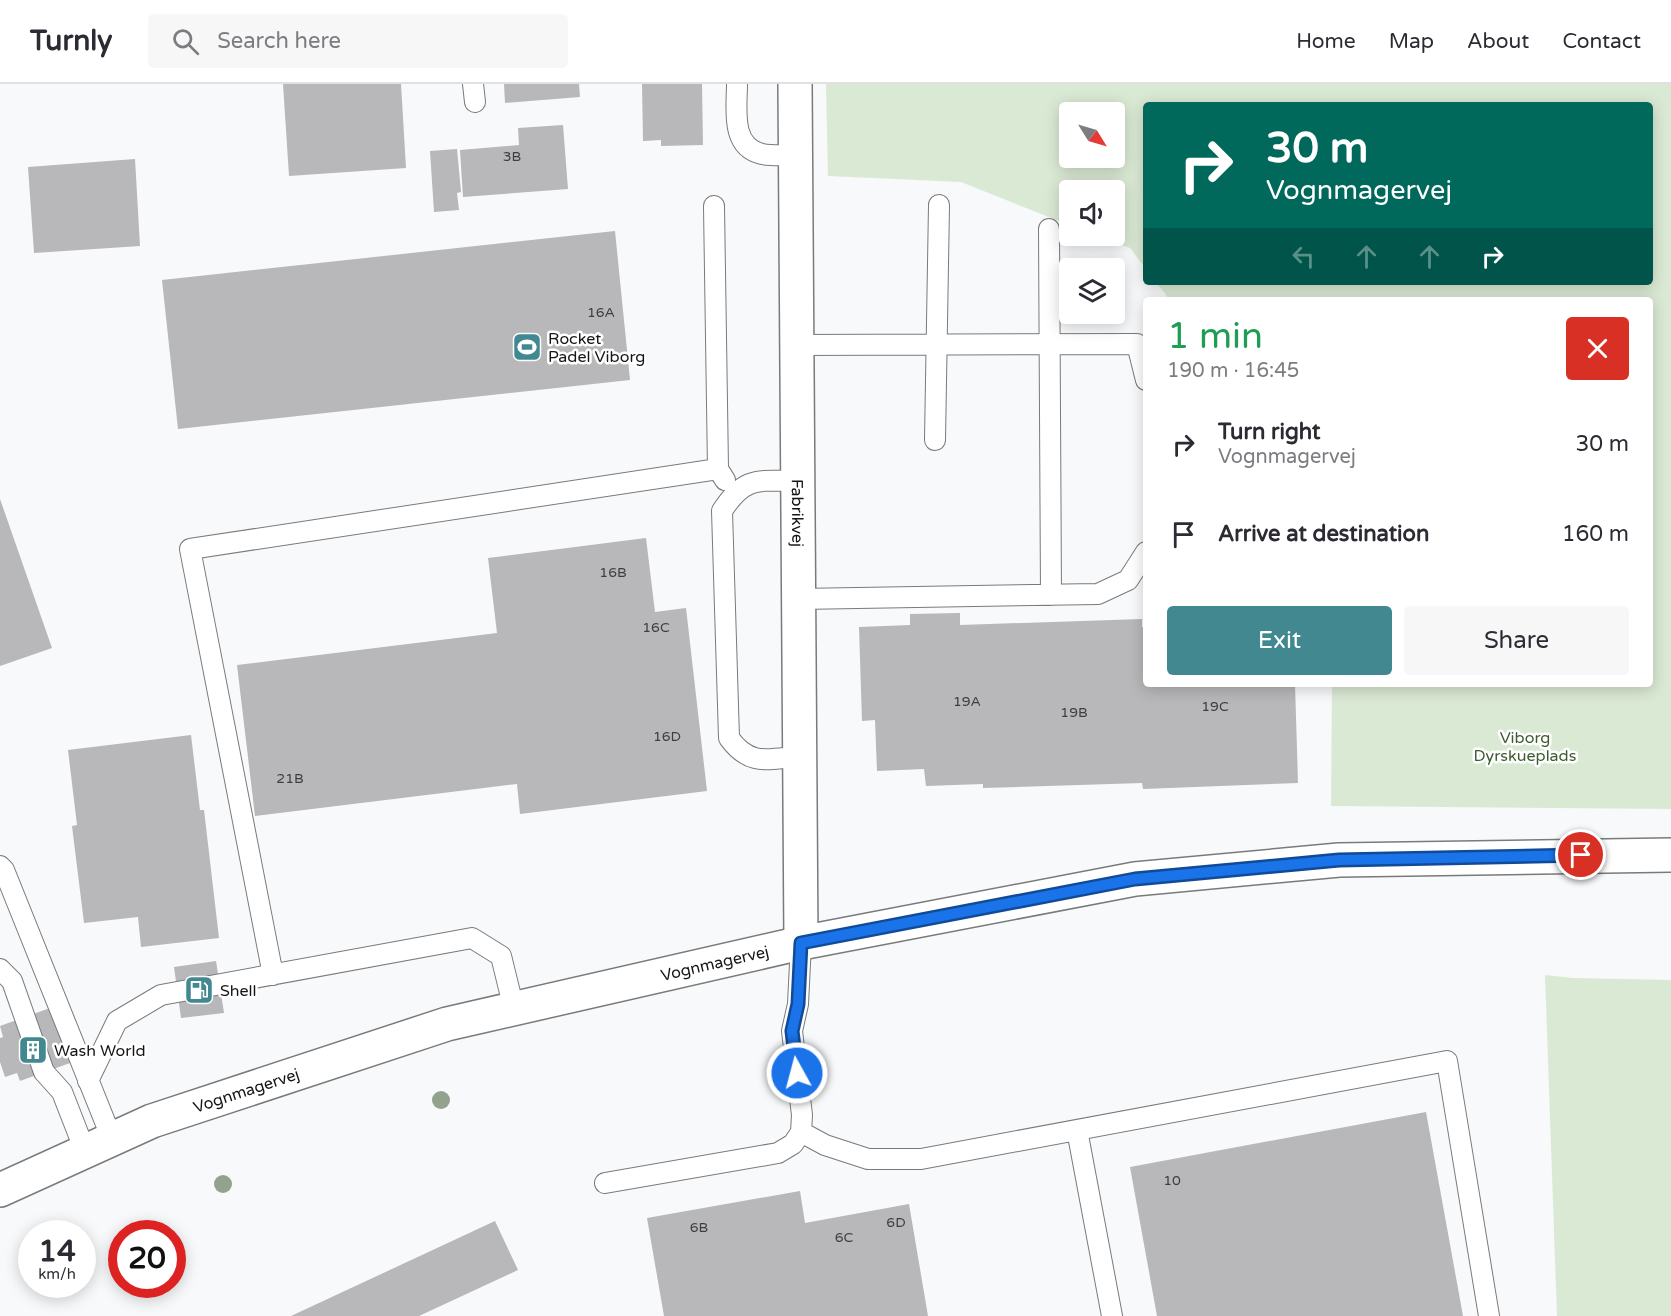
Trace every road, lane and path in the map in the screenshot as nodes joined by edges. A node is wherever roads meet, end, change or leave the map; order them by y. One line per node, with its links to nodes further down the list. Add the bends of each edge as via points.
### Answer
1 (737, 84): 3 (lane, via 737,130 747,148 761,154)
2 (795, 84): 3 (street, Fabrikvej)
3 (796, 155): 9 (street, Fabrikvej)
4 (939, 205): 7 (lane)
5 (714, 206): 12 (lane)
6 (1049, 229): 8 (lane)
7 (936, 344): 8 (lane); 9 (lane); 11 (lane)
8 (1050, 344): 10 (lane, via 1137,344); 16 (lane)
9 (797, 345): 13 (street, Fabrikvej)
10 (1143, 368)
11 (935, 440)
12 (718, 469): 14 (lane); 23 (lane, via 190,549)
13 (798, 481): 14 (lane, via 755,481); 17 (street, Fabrikvej)
14 (734, 492): 18 (lane, via 722,511 729,738 738,751 754,759)
15 (1143, 557): 16 (lane, via 1128,580 1098,594)
16 (1051, 595): 17 (lane)
17 (799, 599): 18 (street, Fabrikvej)
18 (800, 756): 21 (street, Fabrikvej)
19 (1671, 855): 21 (street, Vognmagervej, via 1339,860 1135,879)
20 (0, 866): 25 (lane)
21 (801, 943): 24 (street, Vognmagervej); 27 (lane, via 798,1004 792,1031)
22 (0, 969): 28 (lane, via 12,981 44,1072)
23 (273, 975): 24 (lane, via 472,939 501,956); 25 (lane, via 161,995 117,1021)
24 (514, 1009): 28 (street, Vognmagervej, via 447,1024 152,1121)
25 (88, 1081): 28 (lane)
26 (1077, 1130): 27 (lane, via 921,1159 868,1159 825,1145); 31 (lane); 32 (lane, via 1447,1061)
27 (801, 1132): 29 (lane, via 793,1144 778,1153)
28 (99, 1145): 30 (street, Vognmagervej)
29 (605, 1183)
30 (0, 1190)
31 (1112, 1316)
32 (1489, 1316)

